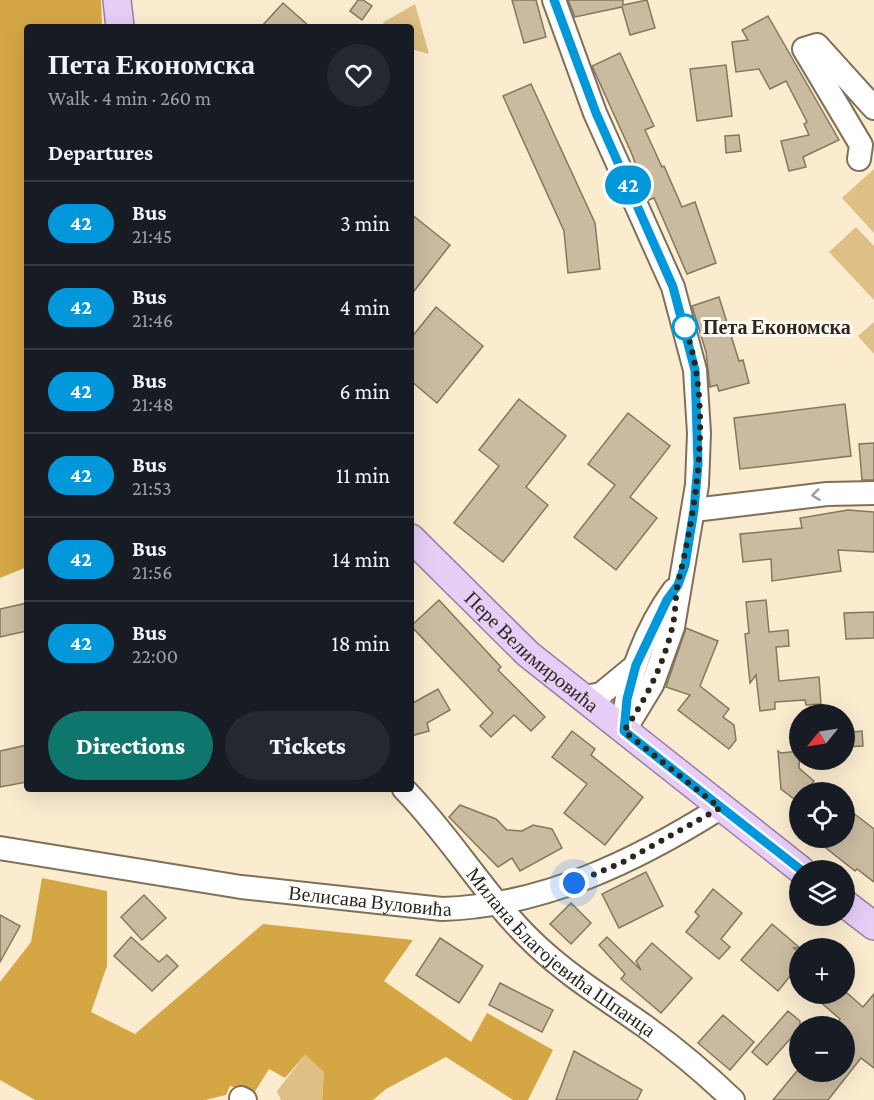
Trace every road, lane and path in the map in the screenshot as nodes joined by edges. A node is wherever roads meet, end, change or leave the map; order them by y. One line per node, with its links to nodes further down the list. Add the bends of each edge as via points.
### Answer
1 (117, 0): 3 (main road)
2 (554, 0): 7 (street, via 596,113 673,287 686,327 698,399)
3 (120, 24)
4 (874, 108): 5 (street, via 817,45 804,49 861,146)
5 (859, 159)
6 (874, 493): 7 (street, one-way to 7, via 827,494)
7 (694, 510): 9 (street)
8 (414, 541): 11 (main road, Пере Велимировића, via 512,638)
9 (678, 585): 10 (street); 12 (street, via 673,627 652,685)
10 (636, 665): 11 (street, via 601,694); 12 (street)
11 (581, 698): 12 (main road, Пере Велимировића)
12 (624, 731): 14 (main road, Пере Велимировића)
13 (407, 792): 17 (street, Милана Благојевића Шпанца)
14 (720, 808): 16 (main road, Пере Велимировића); 17 (street, Велисава Вуловића, via 588,878)
15 (0, 848): 17 (street, Велисава Вуловића, via 302,895 442,909)
16 (789, 861)
17 (497, 903): 20 (street, Милана Благојевића Шпанца, via 573,978 674,1048)
18 (855, 911): 19 (main road)
19 (874, 926)
20 (733, 1100)

